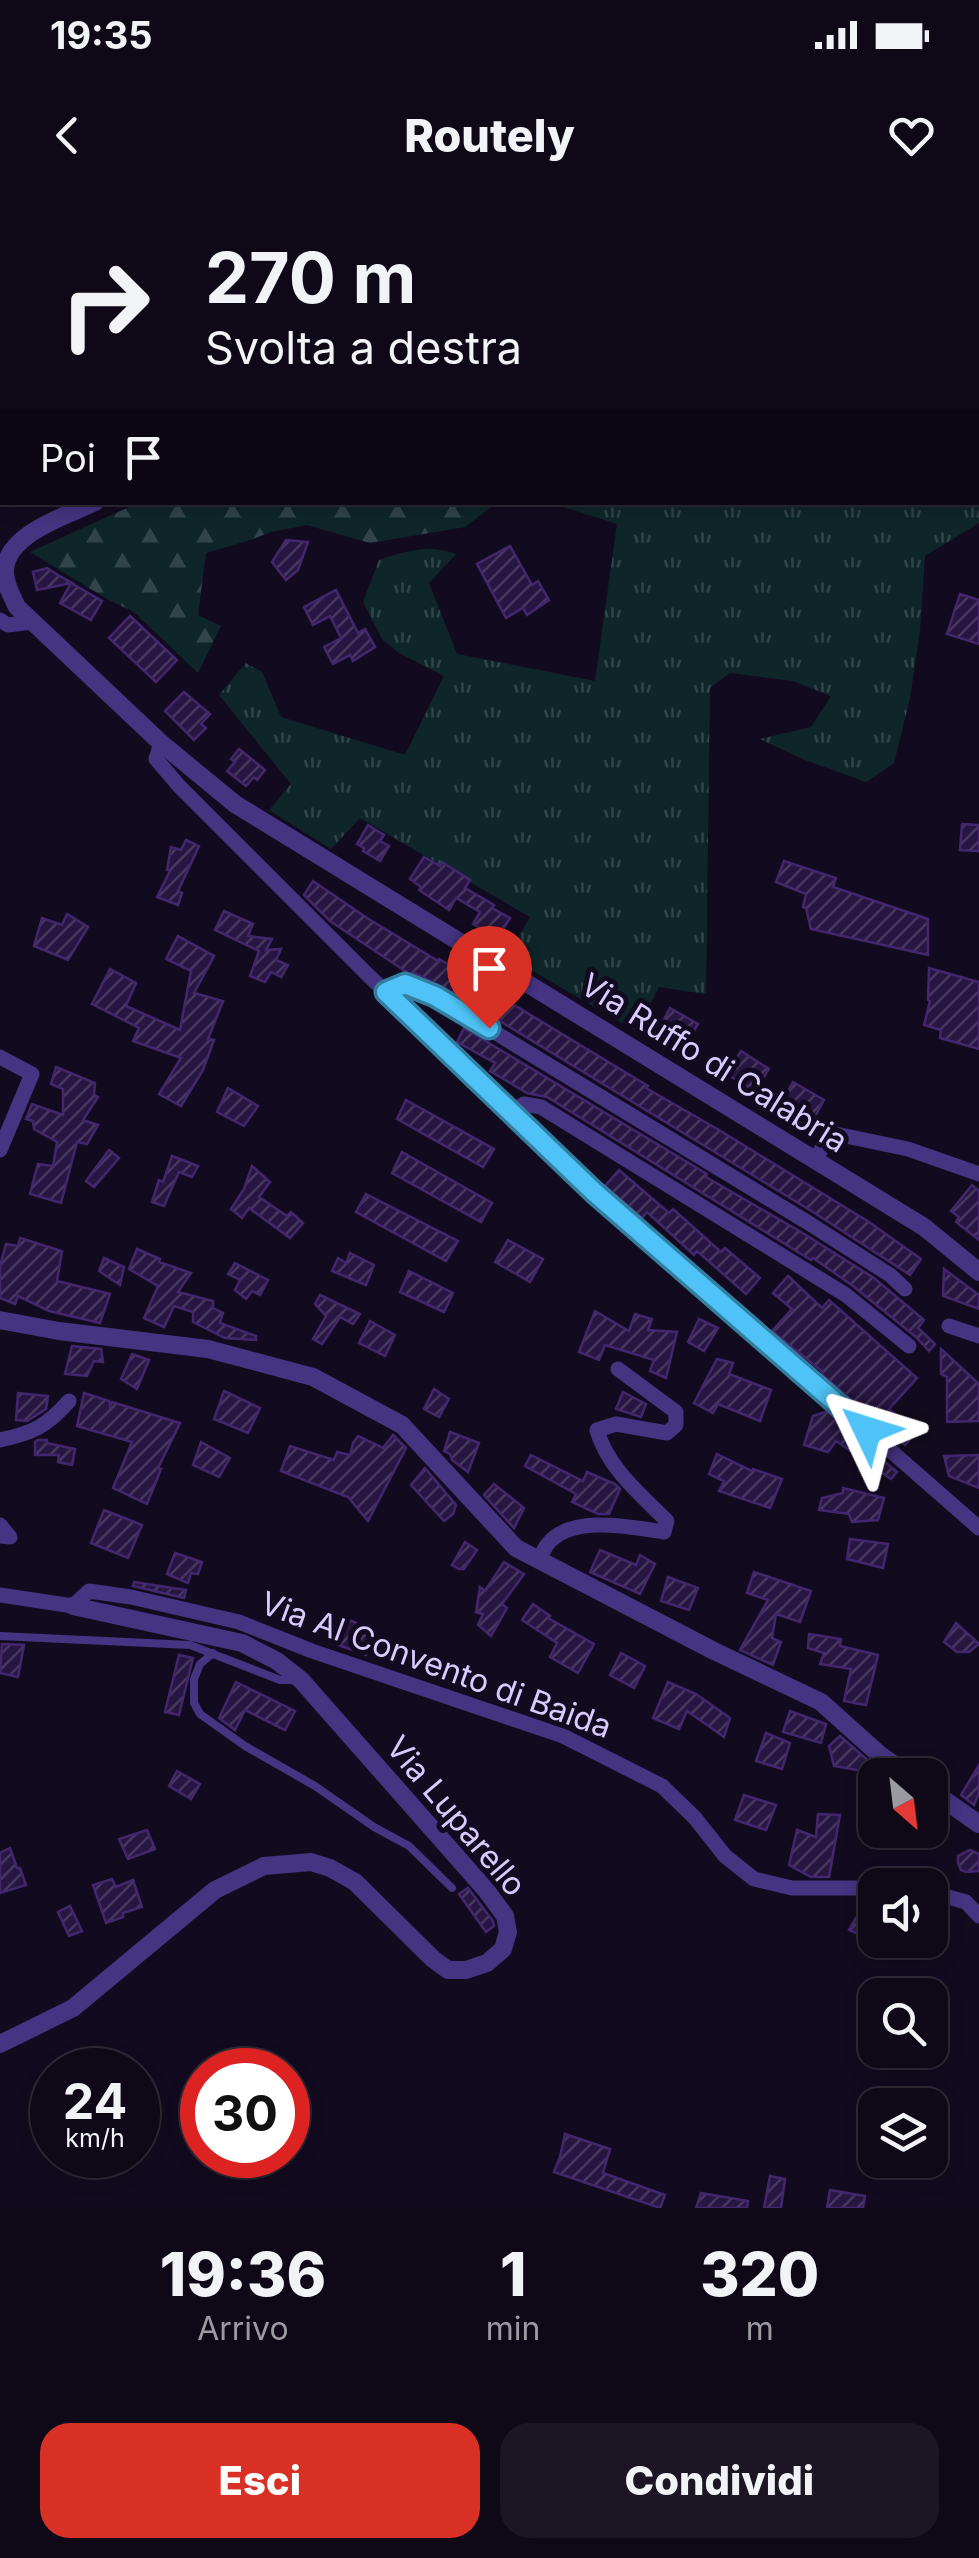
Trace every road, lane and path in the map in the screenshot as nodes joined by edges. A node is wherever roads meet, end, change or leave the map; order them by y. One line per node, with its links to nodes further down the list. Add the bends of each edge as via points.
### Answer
1 (89, 505): 3 (street, Via Ruffo di Calabria, via 33,531 8,558 9,590)
2 (0, 620): 3 (street)
3 (32, 622): 4 (street, Via Ruffo di Calabria)
4 (161, 743): 5 (street, via 156,760 179,786); 9 (street, Via Ruffo di Calabria, via 235,804)
5 (386, 992): 7 (street); 12 (street, via 405,984 435,996)
6 (0, 1057): 8 (street, via 32,1074)
7 (510, 1112): 16 (street, via 524,1104 541,1107 846,1295); 21 (street)
8 (0, 1150)
9 (816, 1160): 10 (street, via 831,1133 908,1149); 11 (street, Via Ruffo di Calabria, via 924,1227)
10 (979, 1174)
11 (979, 1272)
12 (905, 1289)
13 (0, 1320): 23 (street, via 208,1349 313,1377 402,1426 516,1548)
14 (949, 1326): 15 (street)
15 (979, 1336)
16 (909, 1346)
17 (618, 1369): 23 (street, via 676,1412 667,1433 616,1424 597,1430 623,1477 667,1521 664,1532 576,1526 548,1543)
18 (69, 1401): 19 (street, via 37,1430)
19 (0, 1440)
20 (0, 1526): 22 (street, via 10,1537)
21 (979, 1528)
22 (0, 1536)
23 (539, 1560): 29 (street, via 821,1702)
24 (0, 1596): 25 (street, Via Al Convento di Baida)
25 (72, 1606): 28 (street, Via Luparello, via 242,1643); 33 (street, Via Al Convento di Baida, via 89,1591 238,1622 563,1736 662,1786 754,1879 792,1888)
26 (0, 1636): 27 (lane, via 190,1645)
27 (212, 1653): 28 (lane, via 280,1680); 32 (lane, via 194,1679 200,1714 409,1846)
28 (300, 1680): 36 (street, Via Luparello, via 486,1890 505,1916 503,1949 487,1962 448,1970 354,1882 330,1868 311,1862 264,1866 214,1890 73,2008)
29 (884, 1758)
30 (948, 1802): 31 (street)
31 (979, 1824)
32 (452, 1888)
33 (858, 1888)
34 (948, 1897): 35 (street, via 966,1902)
35 (979, 1916)
36 (0, 2044)

